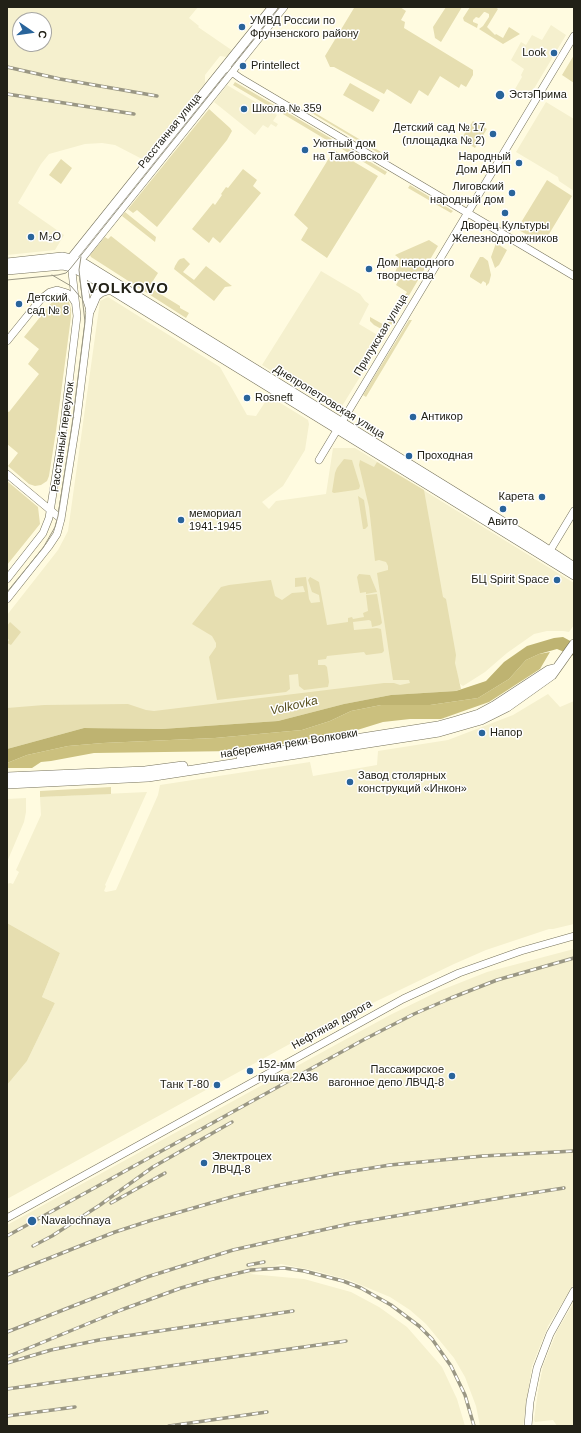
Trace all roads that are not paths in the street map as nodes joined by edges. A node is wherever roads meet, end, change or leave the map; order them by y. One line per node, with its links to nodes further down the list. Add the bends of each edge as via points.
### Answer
1 (273, 7): 4 (street, Расстанная улица)
2 (284, 7): 4 (street, Расстанная улица)
3 (574, 36): 5 (street, Прилукская улица)
4 (228, 70): 5 (street); 6 (street, Расстанная улица)
5 (468, 213): 10 (street); 15 (street, Прилукская улица)
6 (74, 262): 7 (street, via 62,257); 8 (street); 9 (street, Днепропетровская улица); 12 (street, Расстанный переулок); 15 (street, Днепропетровская улица, via 99,272)
7 (7, 263)
8 (7, 270)
9 (83, 272): 11 (street, Днепропетровская улица); 13 (street, Расстанный переулок)
10 (574, 276)
11 (110, 288): 13 (street, via 96,296); 15 (street, Днепропетровская улица)
12 (76, 304): 14 (street, via 66,293 57,290 50,292 41,299); 18 (street, Расстанный переулок, via 77,316 67,397)
13 (90, 310): 20 (street, Расстанный переулок)
14 (7, 341)
15 (339, 426): 16 (street, Прилукская улица); 21 (street, Днепропетровская улица)
16 (319, 460)
17 (7, 474): 18 (street)
18 (50, 509): 20 (street); 24 (street, Расстанный переулок, via 43,533)
19 (574, 511): 21 (street)
20 (61, 519): 25 (street, Расстанный переулок, via 57,534 49,546)
21 (547, 554): 22 (street, Днепропетровская улица); 23 (street, Днепропетровская улица)
22 (574, 567)
23 (574, 575)
24 (7, 579)
25 (7, 599)
26 (574, 644): 27 (street, набережная реки Волковки)
27 (557, 668): 28 (street, набережная реки Волковки, via 549,670 487,710 438,726 156,770); 29 (street, набережная реки Волковки, via 546,681 498,712 439,732 148,777)
28 (7, 777)
29 (7, 784)
30 (574, 936): 31 (street, Нефтяная дорога, via 459,973 403,999)
31 (7, 1218)
32 (574, 1292): 33 (street, via 550,1334 537,1368)
33 (528, 1426)

